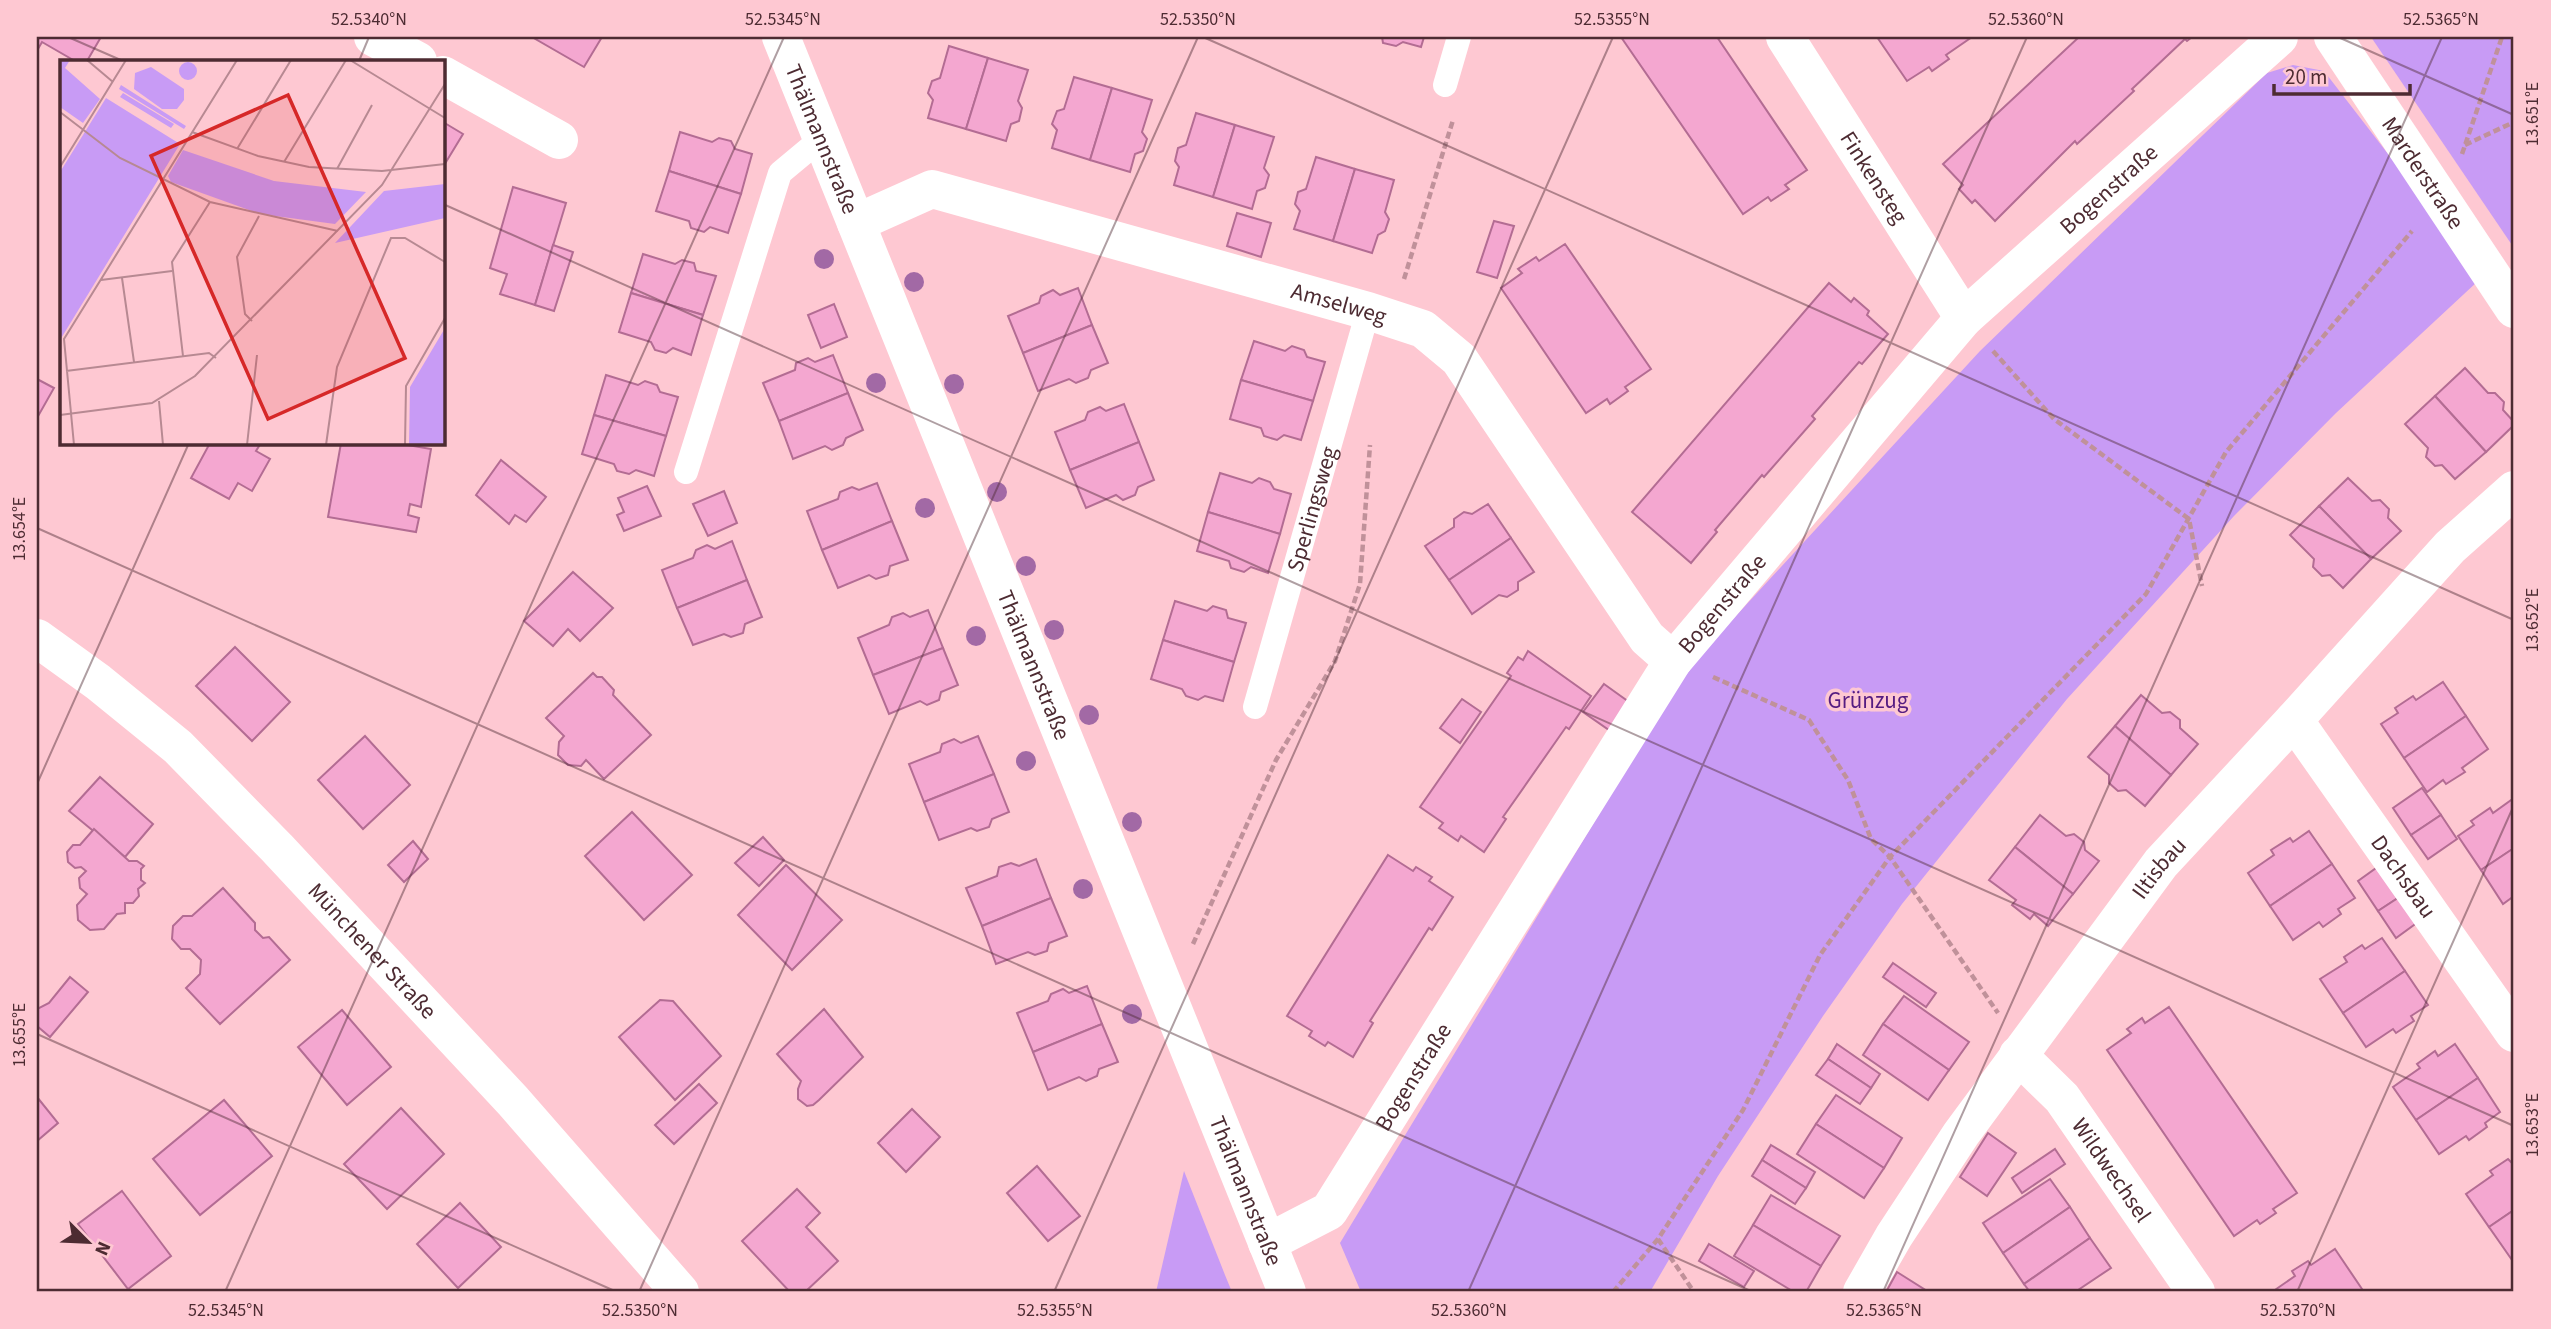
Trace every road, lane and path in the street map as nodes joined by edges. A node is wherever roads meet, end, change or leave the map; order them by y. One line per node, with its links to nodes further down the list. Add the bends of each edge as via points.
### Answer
1 (373, 37): 8 (street)
2 (781, 37): 12 (street, Thälmannstraße)
3 (1459, 37): 10 (lane)
4 (1785, 37): 19 (street, Finkensteg)
5 (2278, 37): 19 (street, Bogenstraße)
6 (2333, 37): 15 (street, Marderstraße)
7 (2502, 37): 14 (path)
8 (416, 60)
9 (444, 76): 13 (street)
10 (1445, 85)
11 (2514, 122): 14 (path)
12 (822, 138): 16 (street, Thälmannstraße); 20 (lane, via 780,173)
13 (559, 141)
14 (2464, 146): 15 (path)
15 (2440, 198): 17 (street, Marderstraße); 22 (path, via 2226,452)
16 (856, 223): 18 (street, Amselweg, via 932,189); 32 (street, Thälmannstraße)
17 (2514, 309)
18 (1368, 311): 25 (street, Amselweg, via 1423,329 1459,359 1647,638); 26 (lane, Sperlingsweg)
19 (1964, 318): 22 (path, via 2054,419); 25 (street, Bogenstraße)
20 (686, 472)
21 (2514, 490): 27 (street, Iltisbau, via 2450,547)
22 (2189, 519): 23 (path); 28 (path, via 2146,594)
23 (2202, 586)
24 (37, 638): 33 (street, Münchener Straße, via 98,681 188,757 513,1101)
25 (1673, 660): 28 (path, via 1810,720 1848,780 1871,839); 32 (street, Bogenstraße, via 1329,1211)
26 (1255, 707)
27 (2294, 720): 29 (street, Dachsbau); 30 (street, Iltisbau, via 2161,863)
28 (1890, 857): 30 (path, via 2006,1026); 31 (path, via 1820,955 1743,1110)
29 (2514, 1033)
30 (2018, 1055): 37 (street, Iltisbau, via 1961,1134); 38 (street, Wildwechsel, via 2062,1098)
31 (1658, 1239): 35 (path); 36 (path)
32 (1267, 1243): 34 (street, Thälmannstraße)
33 (680, 1292)
34 (1287, 1292)
35 (1614, 1292)
36 (1694, 1292)
37 (1862, 1292)
38 (2196, 1292)

